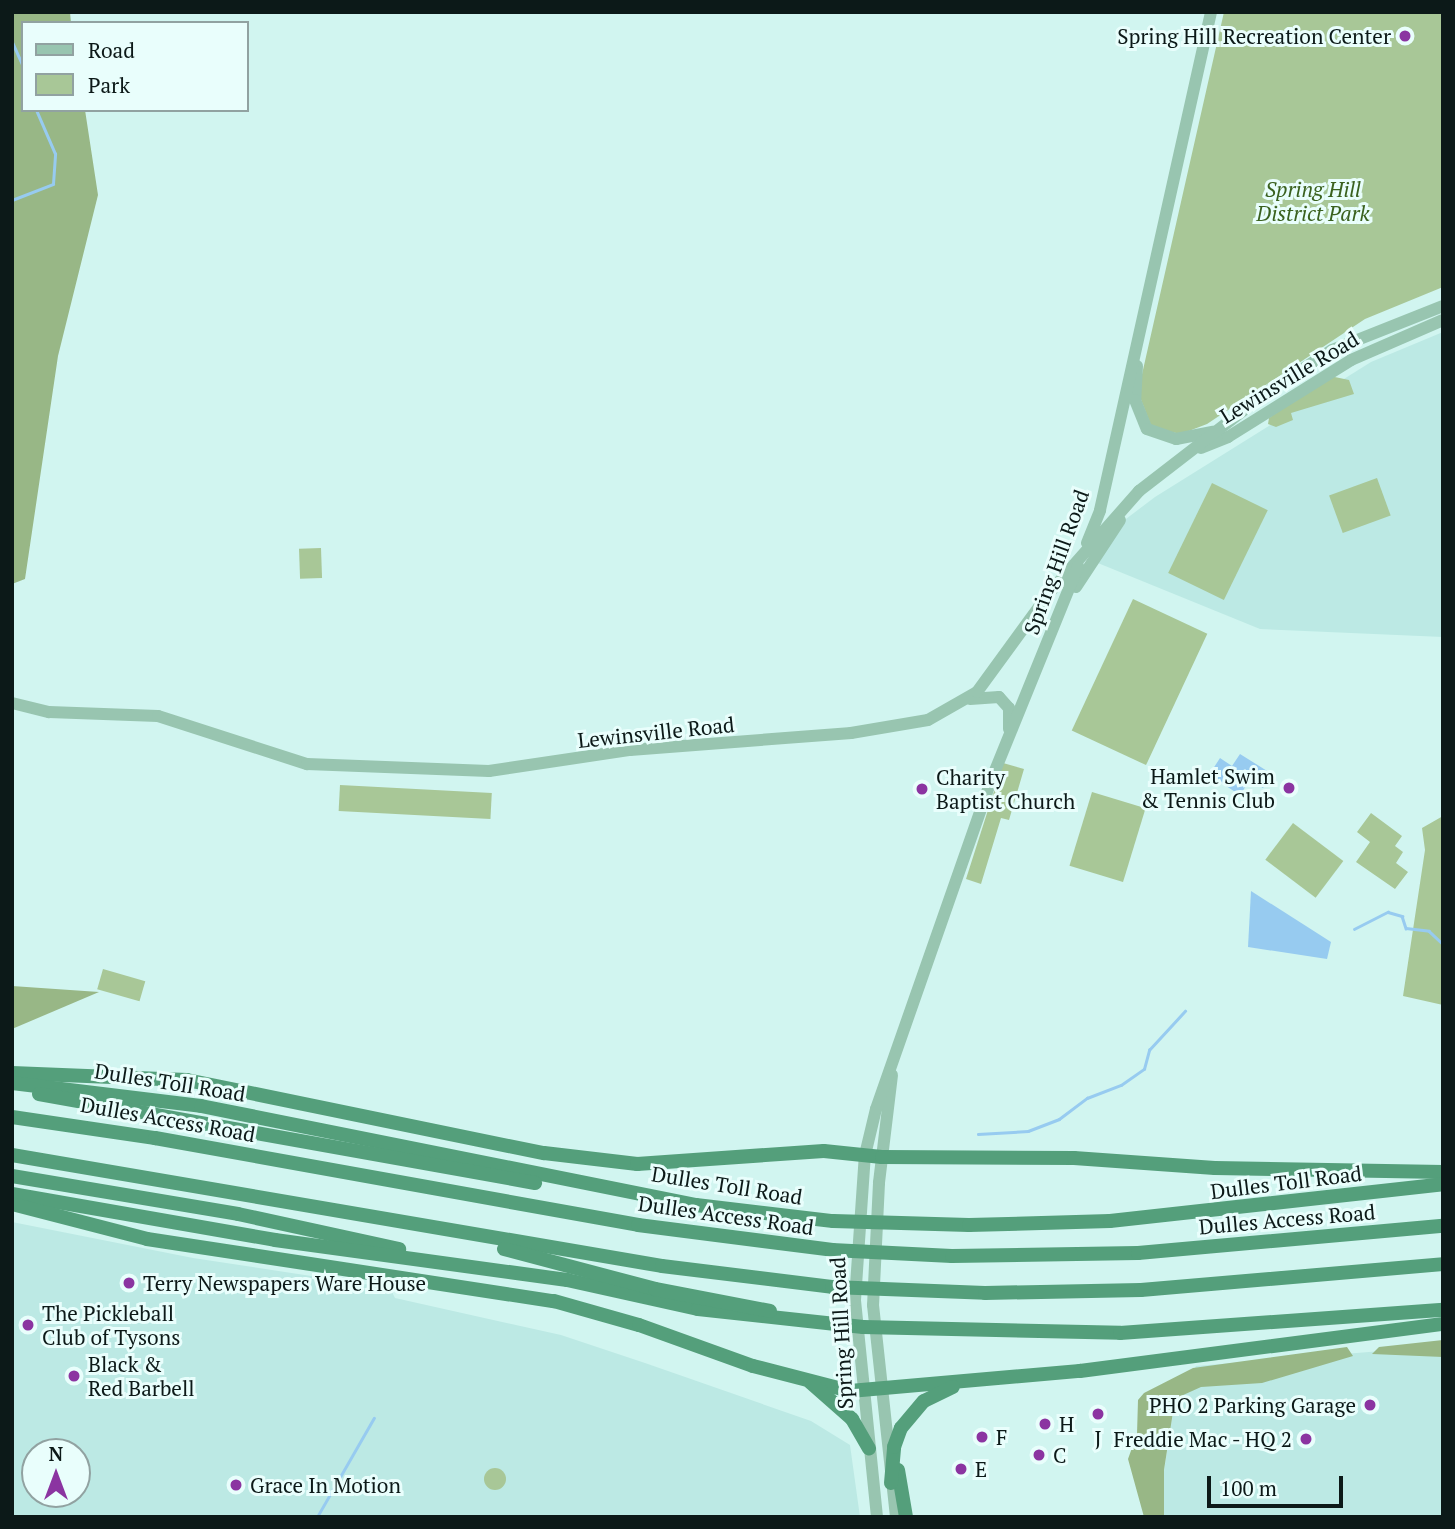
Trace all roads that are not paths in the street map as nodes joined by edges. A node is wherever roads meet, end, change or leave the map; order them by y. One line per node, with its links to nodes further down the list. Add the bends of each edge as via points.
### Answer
1 (1211, 12): 5 (main road, Spring Hill Road)
2 (1443, 306): 4 (main road, Lewinsville Road)
3 (1443, 320): 6 (main road, Lewinsville Road)
4 (1357, 339): 6 (main road); 7 (main road, Lewinsville Road)
5 (1136, 347): 9 (main road, via 1135,400 1147,429 1176,439); 12 (main road, Spring Hill Road, via 1100,510)
6 (1350, 360): 8 (main road, Lewinsville Road)
7 (1267, 393): 8 (main road); 9 (main road, Lewinsville Road)
8 (1258, 418): 10 (main road, Lewinsville Road)
9 (1214, 432): 10 (main road, Lewinsville Road)
10 (1194, 451): 11 (main road, Lewinsville Road)
11 (1139, 491): 12 (main road, Lewinsville Road); 13 (main road, via 1077,584)
12 (1084, 553): 13 (main road, Spring Hill Road); 14 (main road, Lewinsville Road)
13 (1049, 637): 16 (main road, Spring Hill Road)
14 (970, 699): 15 (main road, Lewinsville Road, via 910,725 630,750 489,771 307,764 158,716 49,712); 16 (main road, via 991,695 1004,702 1011,716)
15 (12, 703)
16 (1006, 742): 17 (main road, Spring Hill Road)
17 (893, 1067): 23 (main road, Spring Hill Road); 24 (main road, Spring Hill Road)
18 (12, 1073): 23 (highway, via 187,1080 544,1153 637,1164 824,1151)
19 (12, 1083): 31 (highway, Dulles Toll Road, via 201,1106)
20 (12, 1089): 31 (highway, via 560,1188)
21 (12, 1117): 34 (highway, Dulles Access Road, via 143,1136 638,1225 832,1250 1139,1253)
22 (12, 1155): 28 (highway)
23 (865, 1155): 24 (highway); 43 (main road, Spring Hill Road, via 855,1264)
24 (882, 1157): 25 (highway, via 1074,1158 1215,1168); 42 (main road, Spring Hill Road, via 873,1266)
25 (1443, 1172)
26 (12, 1176): 35 (highway, via 251,1217)
27 (1443, 1184): 31 (highway, Dulles Toll Road, via 1122,1220 896,1224)
28 (222, 1192): 36 (highway, via 662,1266 894,1290 1141,1290); 39 (highway, via 487,1245 655,1289)
29 (12, 1194): 35 (highway, via 275,1240)
30 (12, 1204): 40 (highway, via 147,1239 555,1301)
31 (696, 1205)
32 (1443, 1220): 34 (highway)
33 (1443, 1226): 34 (highway, Dulles Access Road)
34 (1378, 1233)
35 (465, 1265): 39 (highway, via 566,1280 698,1309)
36 (1443, 1265)
37 (1443, 1310): 39 (highway, via 1120,1333)
38 (1443, 1324): 41 (highway)
39 (830, 1325)
40 (809, 1381): 43 (highway); 45 (highway, via 852,1419)
41 (964, 1383): 42 (highway); 44 (highway, via 924,1401)
42 (879, 1389): 43 (highway); 46 (main road, Spring Hill Road)
43 (863, 1390): 45 (main road, Spring Hill Road)
44 (897, 1438): 46 (highway); 49 (highway)
45 (869, 1449): 47 (main road, Spring Hill Road)
46 (891, 1483): 48 (main road, Spring Hill Road)
47 (874, 1517)
48 (896, 1517)
49 (906, 1517)

